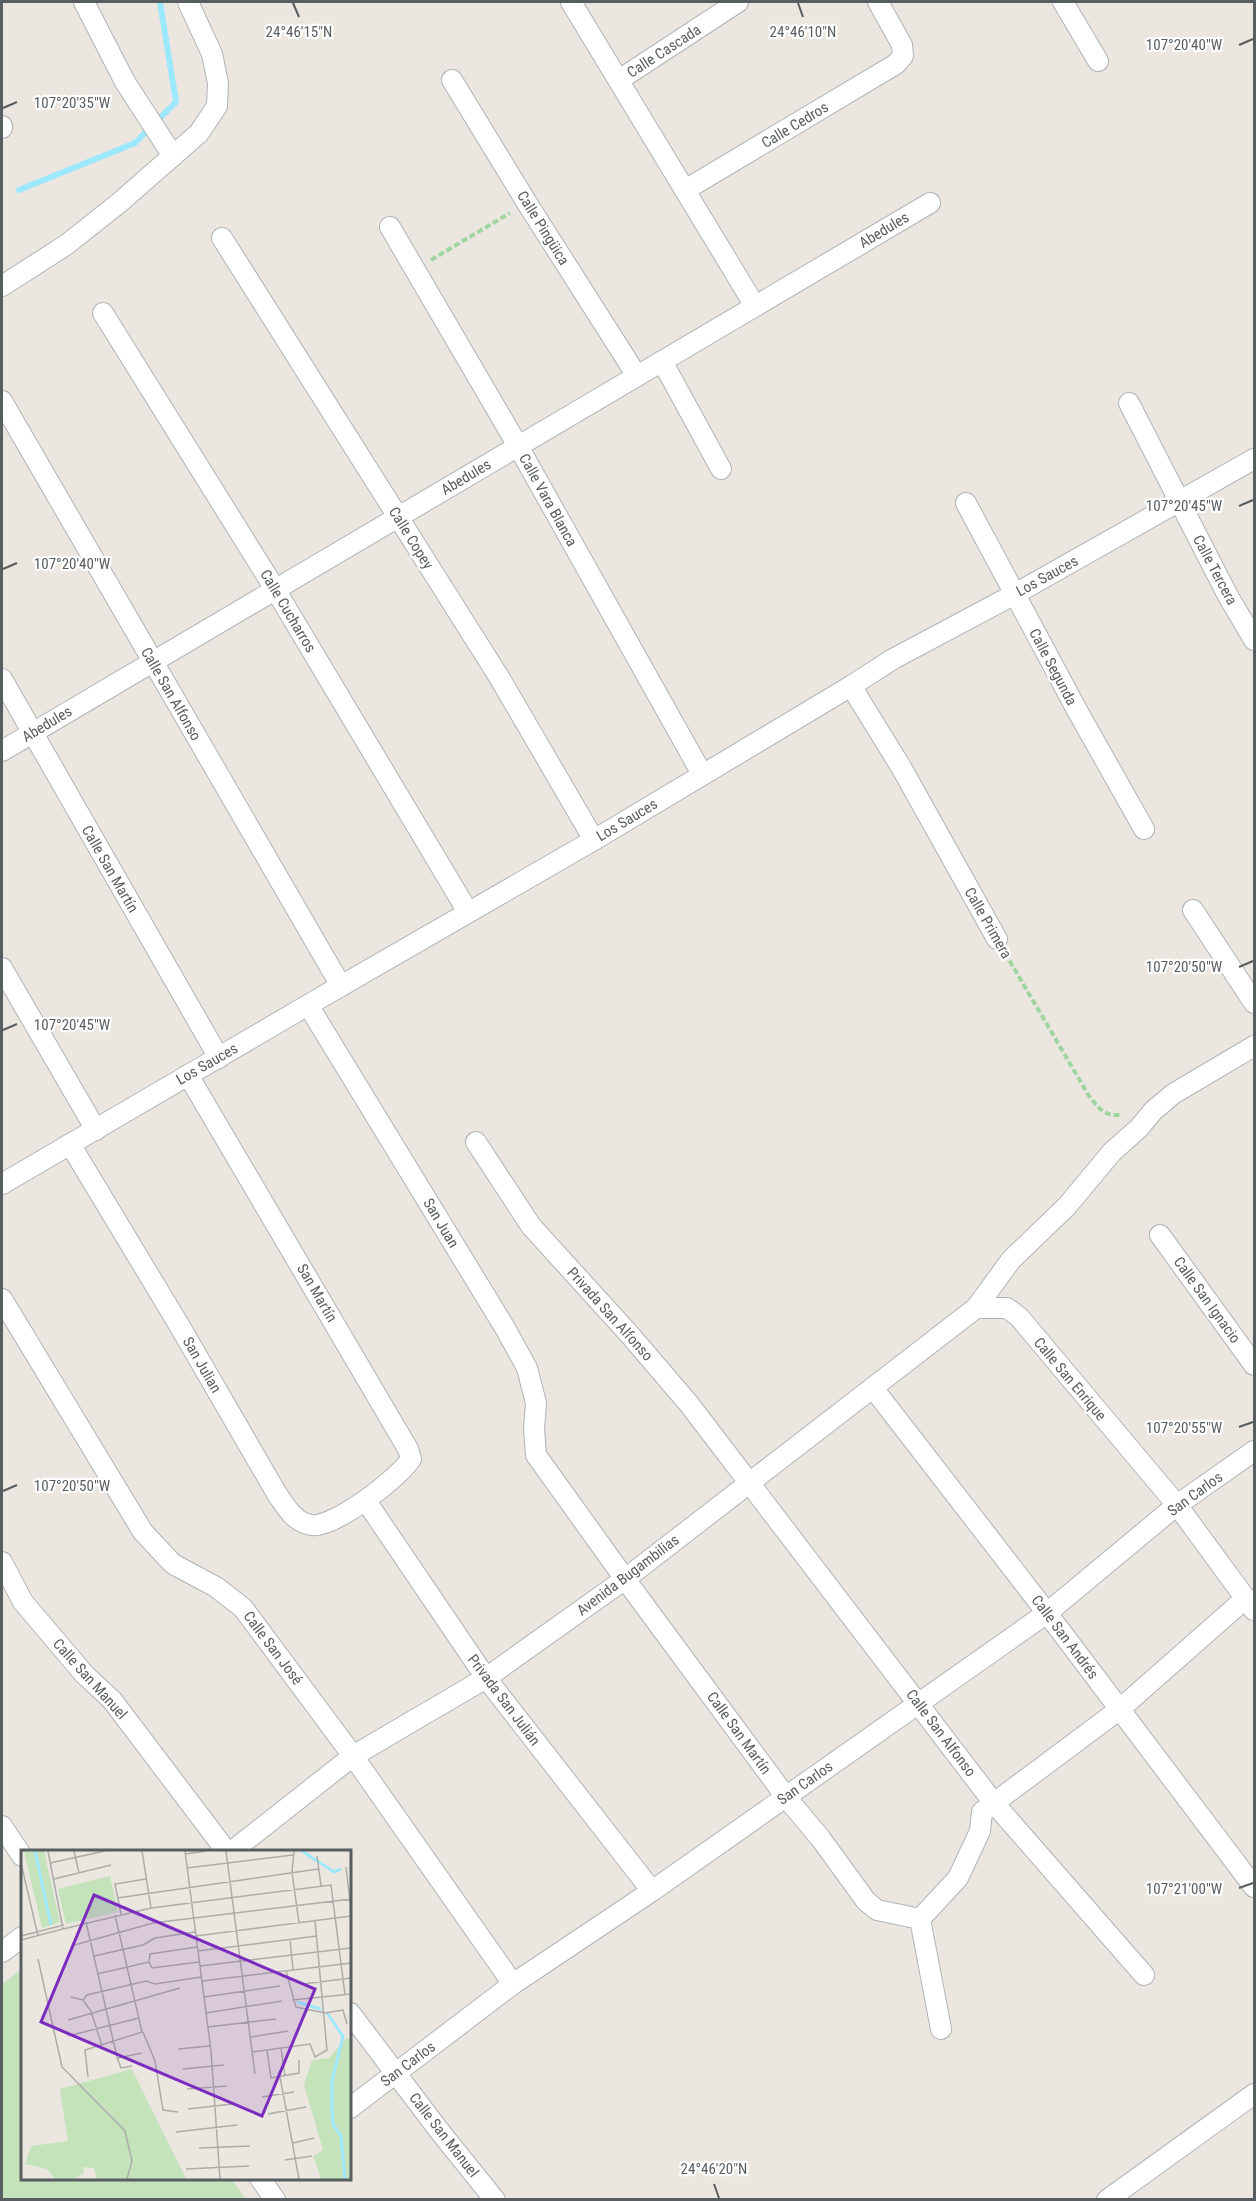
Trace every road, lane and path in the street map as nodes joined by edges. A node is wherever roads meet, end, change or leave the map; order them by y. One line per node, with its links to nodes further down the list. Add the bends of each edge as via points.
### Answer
1 (84, 2): 10 (street, via 125,82)
2 (188, 2): 10 (street, via 212,54 218,83 217,106 199,133)
3 (571, 2): 9 (street)
4 (738, 2): 9 (street, Calle Cascada)
5 (878, 2): 11 (street, Calle Cedros, via 902,45 903,56 896,64)
6 (1063, 2): 7 (street)
7 (1098, 61)
8 (452, 80): 12 (street, Calle Pingüica)
9 (619, 80): 11 (street)
10 (173, 156): 17 (street, via 66,245)
11 (685, 190): 18 (street)
12 (527, 203): 16 (path); 21 (street, Calle Pingüica)
13 (930, 203): 18 (street, Abedules)
14 (390, 227): 16 (street, Calle Vara Blanca)
15 (222, 238): 29 (street, Calle Copey)
16 (415, 268): 24 (street, Calle Vara Blanca)
17 (2, 286)
18 (755, 306): 20 (street, Abedules)
19 (103, 313): 30 (street, Calle Cucharros)
20 (662, 361): 21 (street, Abedules); 26 (street)
21 (637, 375): 24 (street, Abedules)
22 (2, 401): 33 (street, Calle San Alfonso)
23 (1130, 403): 27 (street, Calle Tercera)
24 (518, 446): 29 (street, Abedules); 38 (street, Calle Vara Blanca)
25 (1254, 459): 27 (street, Los Sauces)
26 (721, 469)
27 (1179, 502): 31 (street, Los Sauces); 32 (street, Calle Tercera)
28 (966, 503): 31 (street, Calle Segunda)
29 (397, 517): 30 (street, Abedules); 40 (street, Calle Copey, via 499,677)
30 (275, 589): 33 (street, Abedules); 42 (street, Calle Cucharros)
31 (1015, 594): 35 (street, Los Sauces); 39 (street, Calle Segunda)
32 (1254, 640)
33 (153, 662): 36 (street, Abedules); 45 (street, Calle San Alfonso)
34 (2, 679): 36 (street, Calle San Martín)
35 (851, 686): 38 (street, Los Sauces); 43 (street, Calle Primera, via 901,766)
36 (32, 733): 37 (street, Abedules); 49 (street, Calle San Martín)
37 (2, 751)
38 (702, 774): 40 (street, Los Sauces)
39 (1144, 829)
40 (594, 840): 42 (street, Los Sauces)
41 (1193, 910): 46 (street)
42 (468, 912): 45 (street, Los Sauces)
43 (997, 939): 51 (path, Calle Primera, via 1099,1109 1108,1115)
44 (2, 968): 52 (street)
45 (341, 986): 47 (street, Los Sauces)
46 (1254, 1004)
47 (308, 1005): 49 (street, Los Sauces); 62 (street, San Juan, via 526,1368 536,1403)
48 (1254, 1046): 51 (street, Avenida Bugambilias, via 1173,1094)
49 (219, 1058): 50 (street, Los Sauces)
50 (188, 1075): 52 (street, Los Sauces); 64 (street, San Martín, via 408,1449 411,1459 405,1468)
51 (1153, 1111): 58 (street, Avenida Bugambilias, via 1067,1206 1011,1260)
52 (96, 1130): 54 (street, Los Sauces)
53 (476, 1142): 63 (street, Privada San Alfonso, via 531,1227 638,1343)
54 (70, 1144): 55 (street, Los Sauces); 64 (street, San Julian, via 294,1518 312,1526)
55 (2, 1184)
56 (1160, 1235): 59 (street, Calle San Ignacio)
57 (2, 1299): 73 (street, Calle San José, via 143,1532 173,1564 216,1587 243,1608)
58 (976, 1308): 60 (street, Avenida Bugambilias); 65 (street, Calle San Enrique, via 1007,1308 1019,1317)
59 (1254, 1365)
60 (873, 1388): 63 (street, Avenida Bugambilias); 69 (street, Calle San Andrés)
61 (1254, 1451): 65 (street, San Carlos)
62 (536, 1455): 67 (street, Calle San Martín)
63 (749, 1482): 67 (street, Avenida Bugambilias); 71 (street, Calle San Alfonso)
64 (366, 1501): 70 (street, Privada San Julián)
65 (1177, 1505): 68 (street, Calle San Enrique); 69 (street, San Carlos)
66 (2, 1562): 77 (street, Calle San Manuel, via 23,1602 85,1675 112,1700)
67 (625, 1580): 70 (street, Avenida Bugambilias); 74 (street, Calle San Martín)
68 (1250, 1604): 72 (street)
69 (1047, 1613): 71 (street, San Carlos); 72 (street, Calle San Andrés)
70 (486, 1678): 73 (street, Avenida Bugambilias); 81 (street, Privada San Julián)
71 (918, 1703): 74 (street, San Carlos); 75 (street, Calle San Alfonso)
72 (1120, 1708): 75 (street); 80 (street, Calle San Andrés)
73 (353, 1756): 78 (street, Avenida Bugambilias); 86 (street, Calle San José)
74 (786, 1797): 81 (street, San Carlos); 82 (street, Calle San Martín, via 866,1901 877,1910)
75 (993, 1802): 82 (street, via 982,1812 980,1831 958,1878); 85 (street, Calle San Alfonso)
76 (2, 1826): 79 (street)
77 (228, 1850)
78 (230, 1850)
79 (21, 1854)
80 (1254, 1887)
81 (652, 1891): 86 (street, San Carlos)
82 (920, 1919): 88 (street)
83 (21, 1938): 84 (street)
84 (2, 1952)
85 (1144, 1975)
86 (513, 1984): 89 (street, San Carlos)
87 (351, 2014): 89 (street, Calle San Manuel)
88 (941, 2030)
89 (396, 2073): 91 (street, San Carlos); 94 (street, Calle San Manuel)
90 (1254, 2094): 95 (street)
91 (351, 2107)
92 (261, 2180): 93 (street)
93 (275, 2199)
94 (495, 2199)
95 (1107, 2199)

